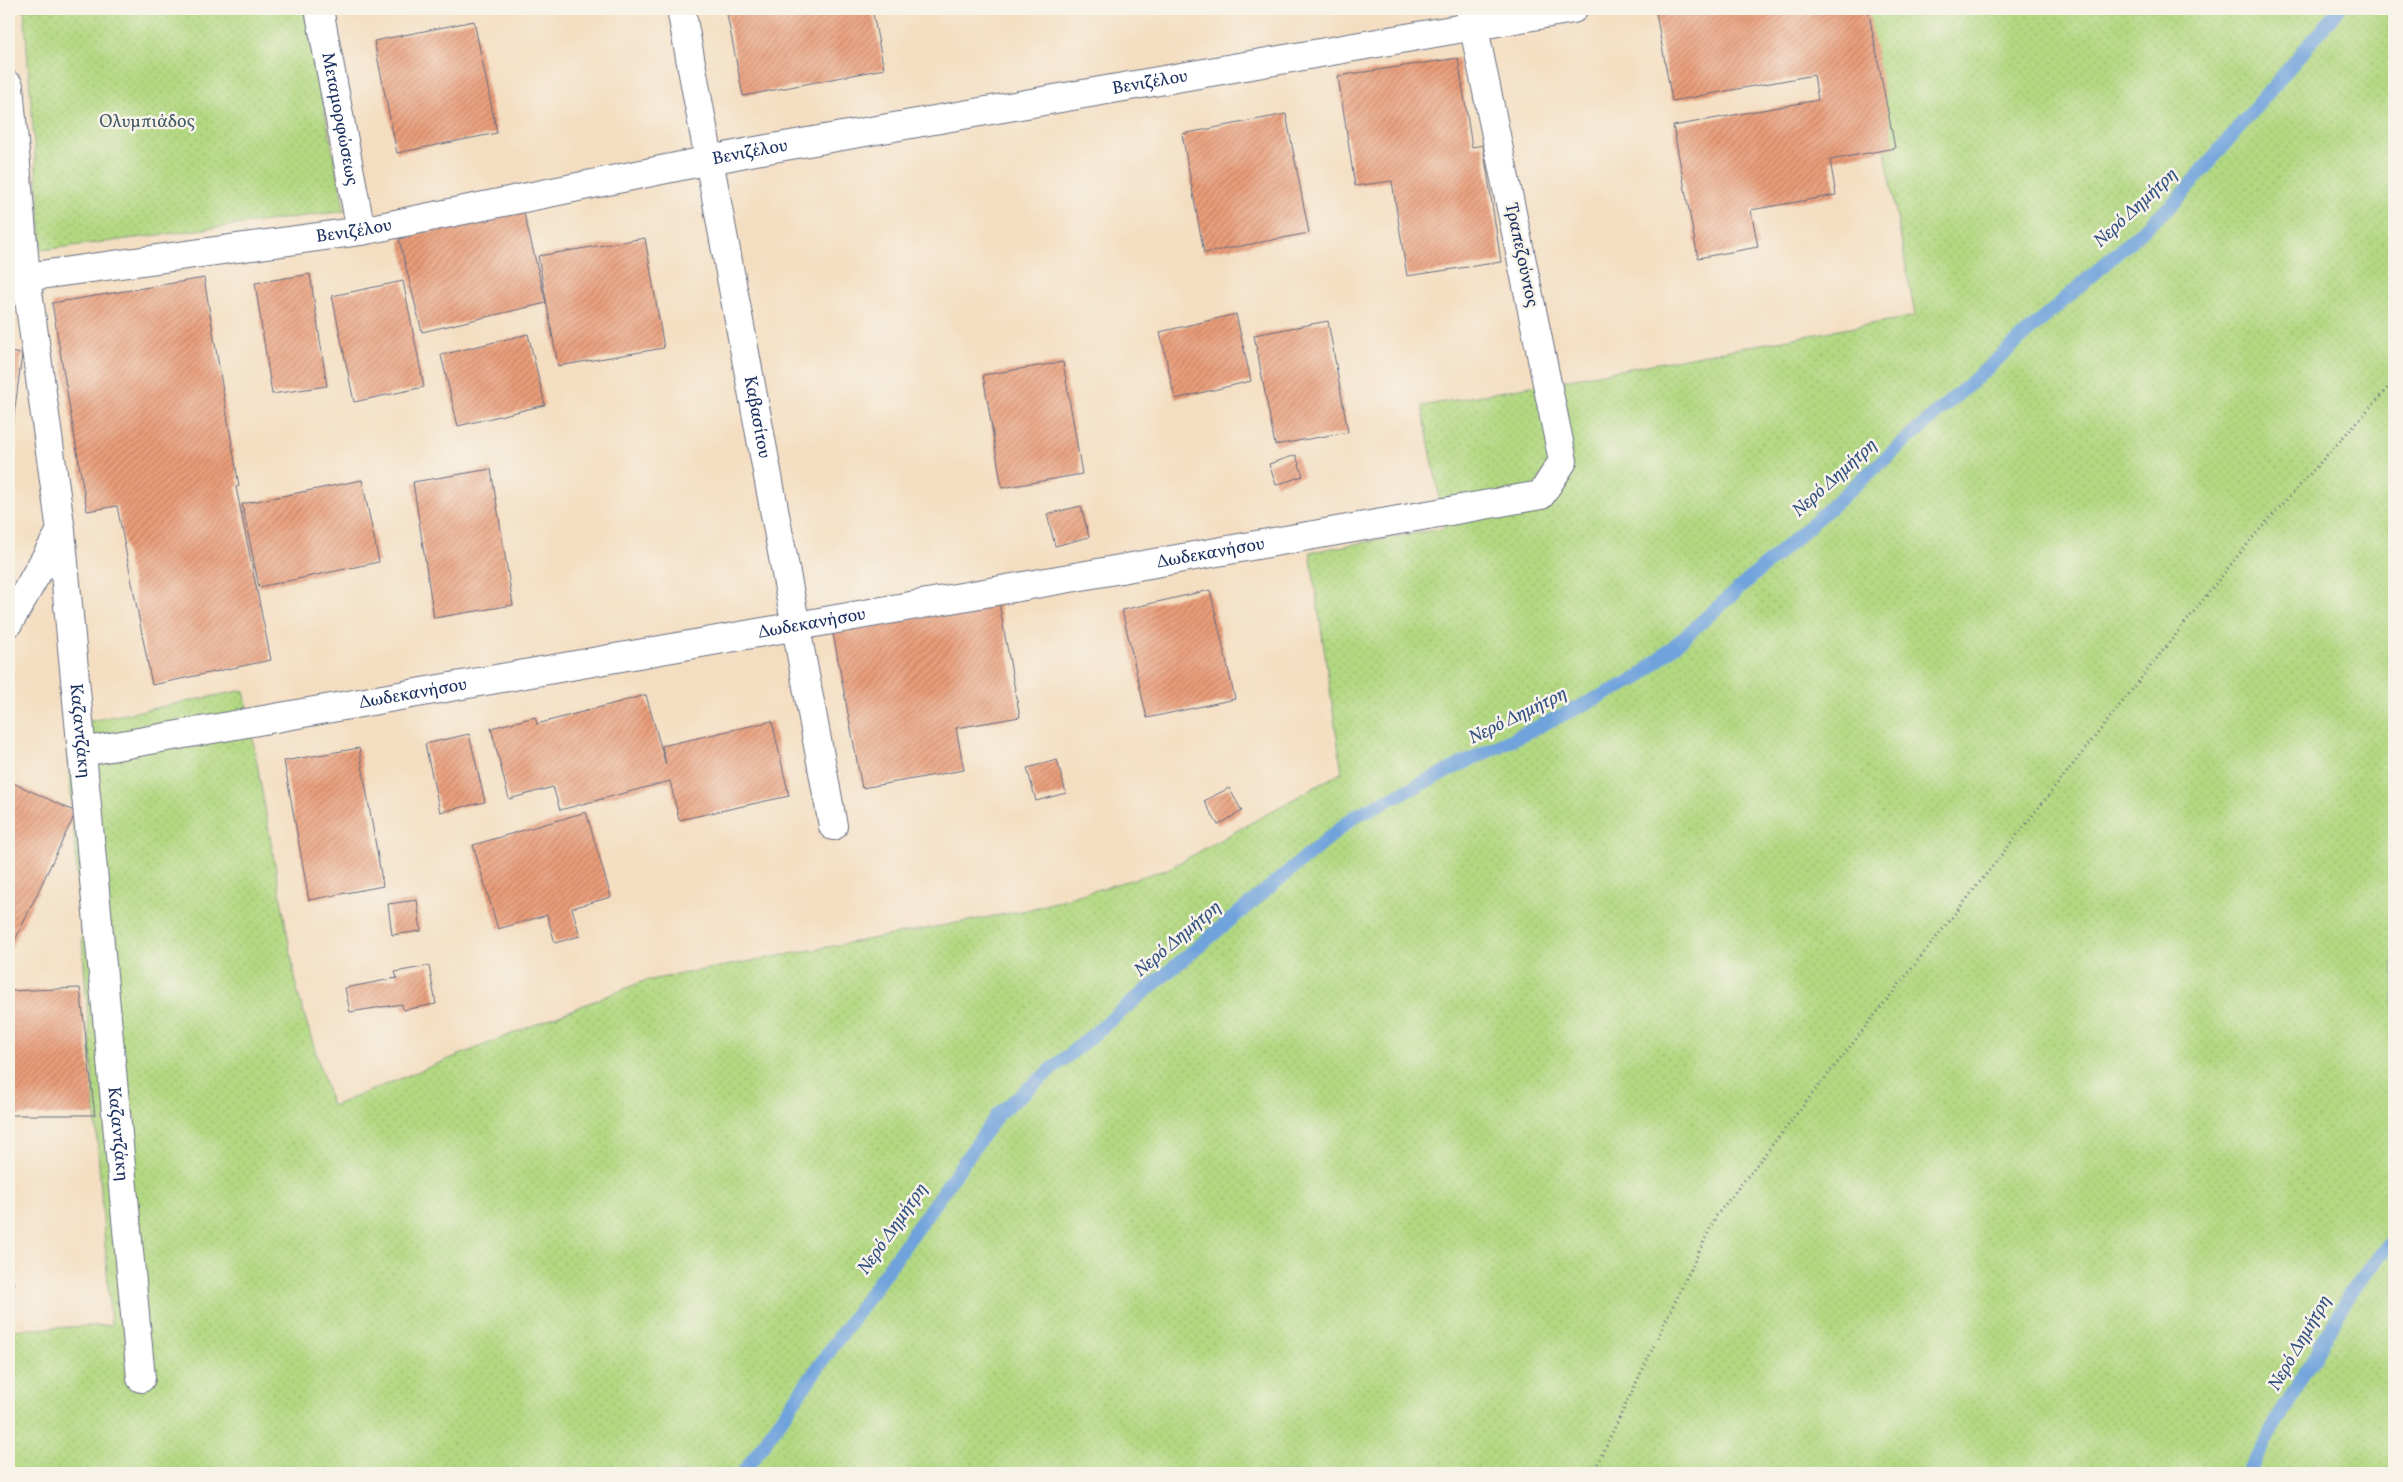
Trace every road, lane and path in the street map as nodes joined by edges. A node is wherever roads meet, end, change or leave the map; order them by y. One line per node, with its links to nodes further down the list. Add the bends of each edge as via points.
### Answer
1 (319, 9): 7 (street, Μεταμορφώσεως)
2 (681, 9): 6 (street, Καβασίτου)
3 (1573, 9): 4 (street, Βενιζέλου)
4 (1472, 18): 6 (street, Βενιζέλου); 10 (street, Τραπεζούντος, via 1563,461)
5 (9, 86): 8 (street, Καζαντζάκη)
6 (709, 160): 7 (street, Βενιζέλου); 13 (street, Καβασίτου)
7 (361, 231): 8 (street, Βενιζέλου)
8 (18, 277): 11 (street, Καζαντζάκη)
9 (2394, 381): 17 (path, via 2252,538 1716,1216)
10 (1542, 495): 13 (street, Δωδεκανήσου)
11 (61, 531): 12 (street); 14 (street, Καζαντζάκη)
12 (9, 622)
13 (796, 626): 14 (street, Δωδεκανήσου); 15 (street, Καβασίτου)
14 (82, 752): 16 (street, Καζαντζάκη)
15 (833, 826)
16 (141, 1378)
17 (1593, 1473)

